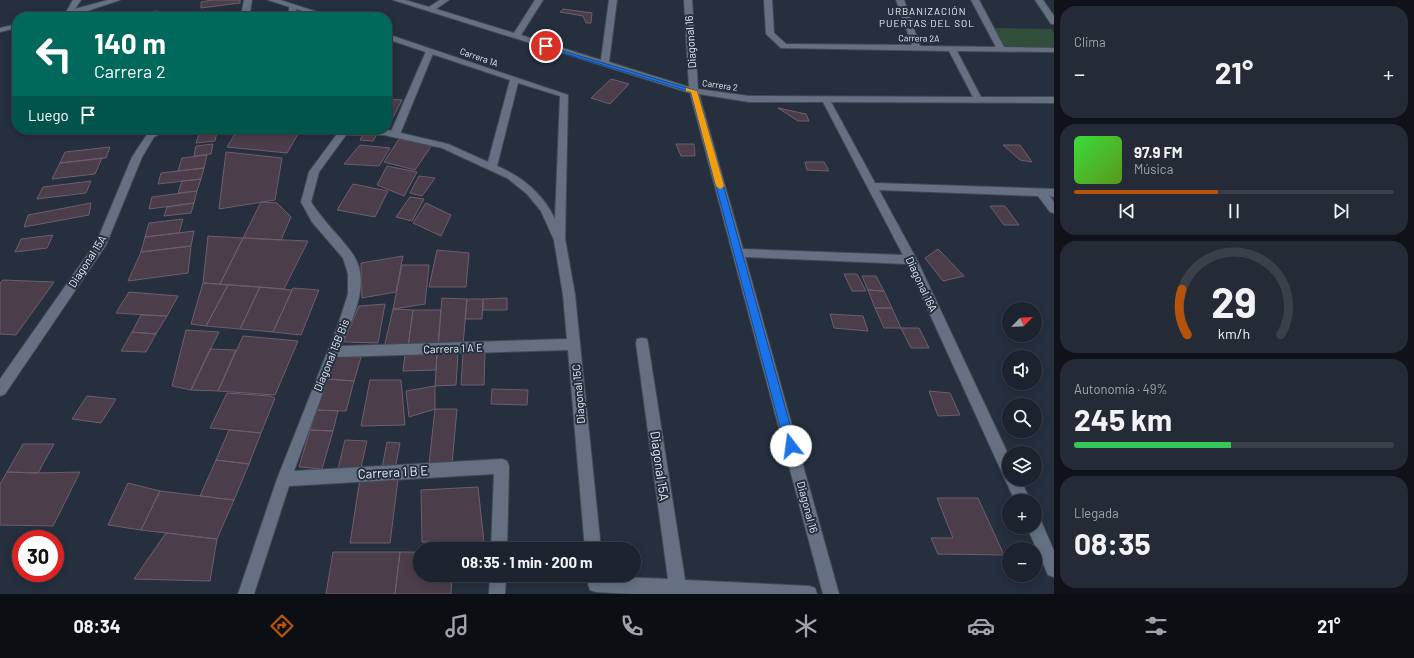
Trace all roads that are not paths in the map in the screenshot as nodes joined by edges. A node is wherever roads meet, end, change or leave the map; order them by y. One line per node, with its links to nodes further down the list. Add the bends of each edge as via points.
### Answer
1 (77, 0): 16 (street)
2 (116, 0): 17 (street)
3 (248, 0): 18 (street)
4 (272, 0): 14 (street)
5 (397, 0): 15 (street, Carrera 2)
6 (445, 0): 15 (street)
7 (539, 0): 24 (street)
8 (613, 0): 31 (street)
9 (688, 0): 33 (street, Diagonal 16)
10 (768, 0): 26 (street, Carrera 2A, via 770,34 784,46)
11 (900, 0): 26 (street)
12 (975, 0): 28 (street)
13 (1038, 0): 21 (street)
14 (292, 6): 19 (street); 20 (street)
15 (430, 10): 24 (street, Carrera 2)
16 (70, 12)
17 (76, 12)
18 (246, 12)
19 (293, 12)
20 (312, 12)
21 (1054, 22)
22 (12, 27): 23 (street)
23 (0, 30)
24 (516, 37): 31 (street, Carrera 2)
25 (392, 38): 30 (street, Carrera 1A)
26 (917, 48): 27 (street, Carrera 2A)
27 (952, 48): 28 (street, Carrera 2A); 35 (street)
28 (1001, 49): 29 (street, Carrera 2A)
29 (1054, 50)
30 (430, 51): 32 (street, Carrera 1A); 41 (street)
31 (604, 64): 33 (street, Carrera 2)
32 (515, 80): 34 (street, Carrera 1A); 42 (street)
33 (694, 91): 36 (street, Carrera 2, via 749,99); 48 (street, Diagonal 16)
34 (564, 95): 47 (street, Diagonal 15C)
35 (978, 99): 36 (street, Carrera 2); 37 (street, Carrera 2)
36 (826, 100): 43 (street, Diagonal 16A)
37 (1054, 100)
38 (153, 134): 53 (street, Diagonal 15A, via 136,157 102,242)
39 (342, 134): 52 (street, Diagonal 15B Bis, via 314,172 306,202 316,219 348,256 354,274 354,294)
40 (392, 134): 41 (street, Diagonal 15C)
41 (395, 134): 42 (street, Diagonal 15C, via 445,146)
42 (490, 165): 47 (street, Diagonal 15C, via 511,176 530,192 545,209)
43 (871, 186): 45 (street); 49 (street, Diagonal 16A)
44 (1054, 193): 45 (street)
45 (1042, 194): 46 (street)
46 (1054, 209)
47 (560, 240): 50 (street, Diagonal 15C)
48 (738, 253): 49 (street); 66 (street, Diagonal 16)
49 (911, 260): 54 (street, Diagonal 16A)
50 (574, 344): 52 (street, Carrera 1 A E); 58 (street, Diagonal 15C)
51 (642, 344): 62 (street, Diagonal 15A)
52 (332, 352): 55 (street, Diagonal 15B Bis)
53 (0, 390)
54 (1002, 457)
55 (284, 479): 57 (street, Carrera 1 B E, via 502,466); 63 (street, Diagonal 15B Bis)
56 (1038, 534): 59 (street)
57 (499, 542)
58 (592, 542)
59 (1054, 569)
60 (498, 582): 64 (street)
61 (596, 584): 62 (street)
62 (678, 588): 65 (street)
63 (246, 594)
64 (497, 594)
65 (809, 594)
66 (832, 594)

